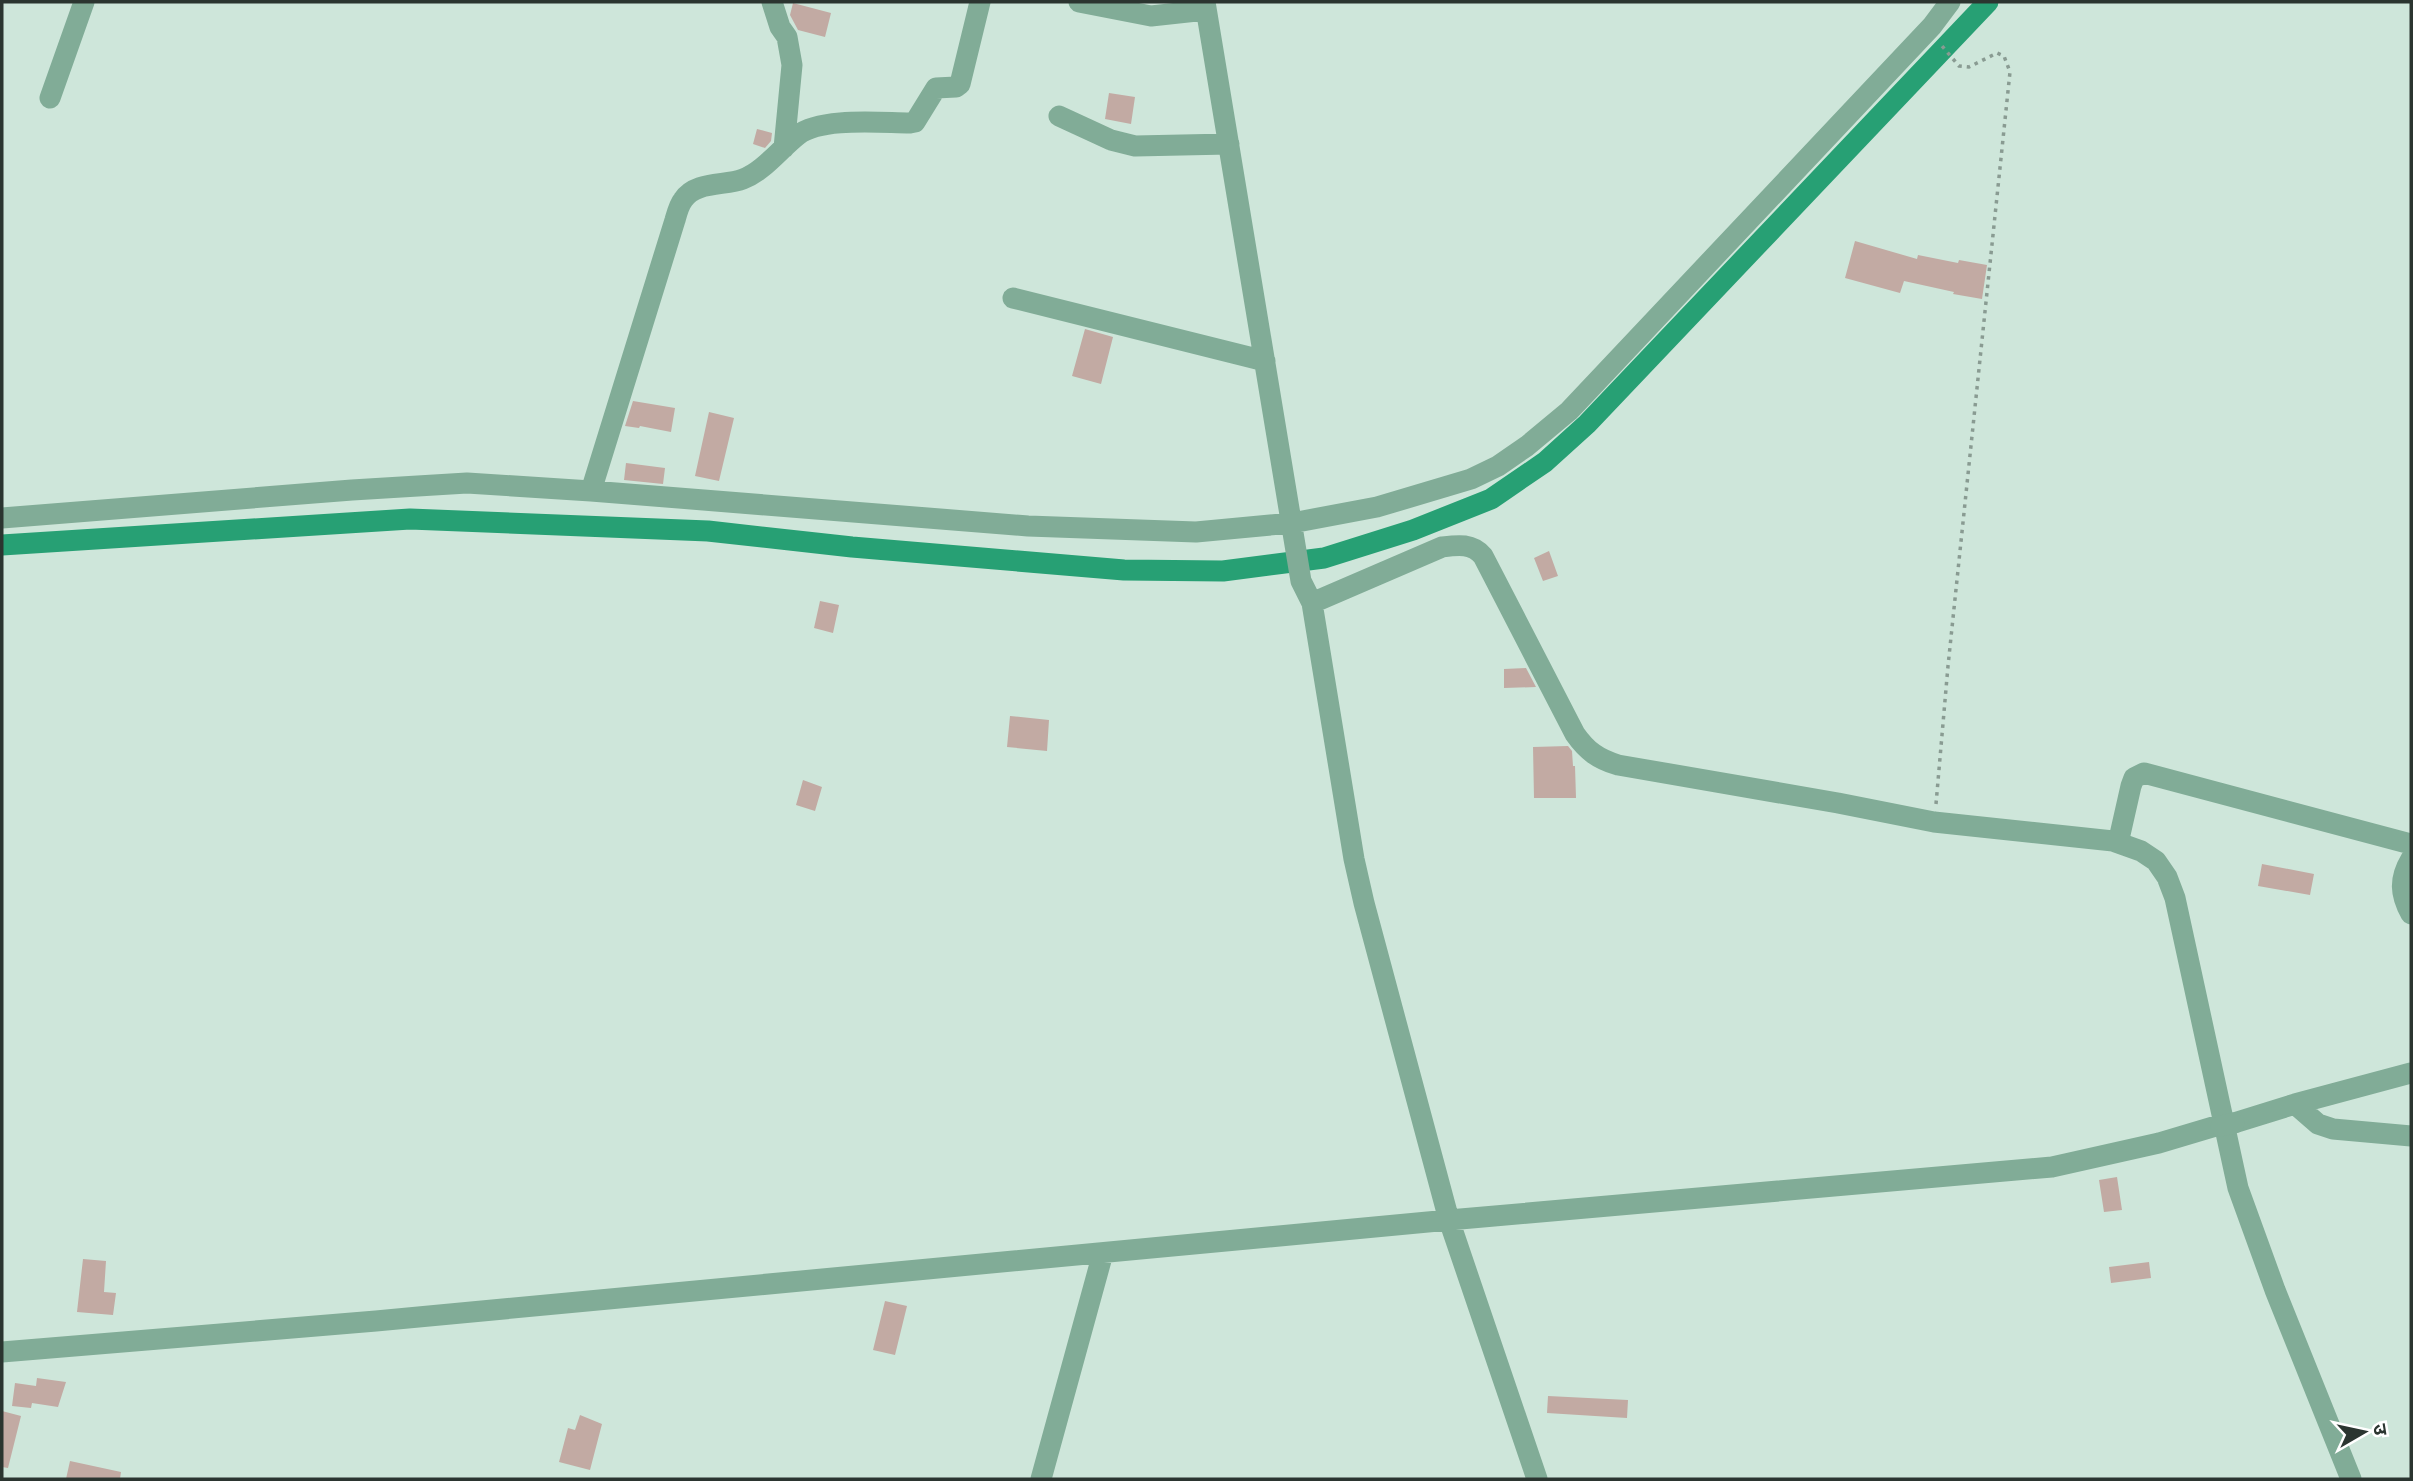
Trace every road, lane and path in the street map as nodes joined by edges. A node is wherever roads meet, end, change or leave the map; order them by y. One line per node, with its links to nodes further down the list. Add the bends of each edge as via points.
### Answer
1 (84, 2): 8 (street)
2 (772, 2): 11 (street, via 787,37 792,65)
3 (981, 2): 11 (street, via 960,84 936,88 915,121 848,122 815,128 800,133)
4 (1079, 2): 6 (street, via 1151,16)
5 (1943, 5): 16 (street, via 1932,26 1569,411 1527,446 1471,479 1377,507)
6 (1205, 6): 10 (street)
7 (1936, 40): 18 (path, via 1959,66 1969,67 1997,53 2004,56 2010,72)
8 (50, 98)
9 (1059, 116): 10 (street, via 1135,146)
10 (1229, 144): 13 (street)
11 (784, 148): 14 (street, via 743,180 696,188 684,198)
12 (1013, 298): 13 (street)
13 (1265, 361): 16 (street)
14 (590, 491): 15 (street, via 467,483); 16 (street, via 1028,526 1196,532)
15 (2, 518)
16 (1293, 523): 17 (street, via 1301,581)
17 (1312, 603): 18 (street, via 1442,547 1476,548 1575,734 1598,759); 27 (street, via 1354,859)
18 (1934, 822): 19 (street, via 2113,841)
19 (2122, 835): 20 (street, via 2131,786 2134,778 2144,774); 25 (street, via 2156,861 2168,877)
20 (2411, 844)
21 (2411, 859): 22 (street, via 2402,879)
22 (2411, 914)
23 (2411, 1073): 24 (street)
24 (2295, 1104): 25 (street); 26 (street, via 2318,1124 2333,1129)
25 (2227, 1124): 27 (street, via 2052,1167); 32 (street, via 2238,1188)
26 (2411, 1136)
27 (1449, 1220): 28 (street); 31 (street)
28 (1102, 1253): 29 (street); 30 (street)
29 (2, 1352)
30 (1041, 1479)
31 (1537, 1479)
32 (2351, 1479)

